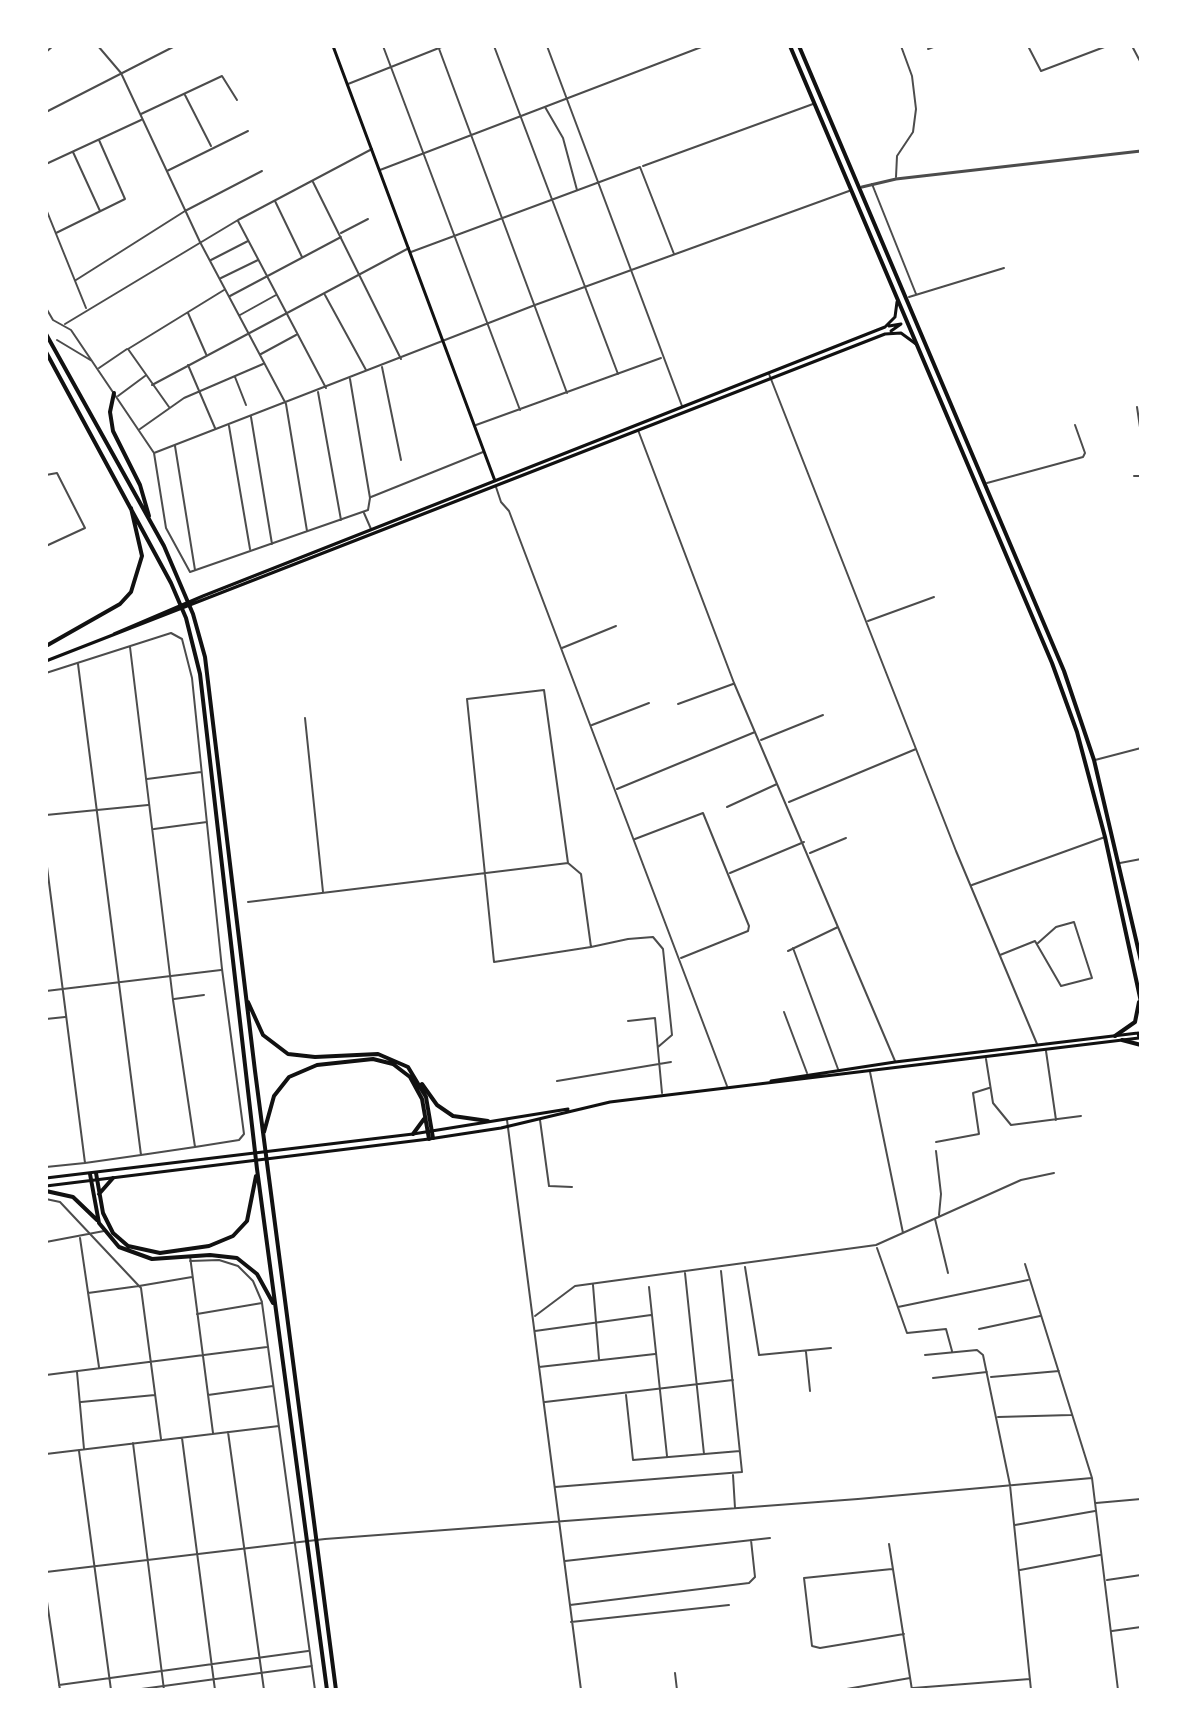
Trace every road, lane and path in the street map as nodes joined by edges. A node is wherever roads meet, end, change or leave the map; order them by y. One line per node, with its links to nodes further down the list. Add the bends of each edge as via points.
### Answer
1 (53, 46): 22 (street)
2 (98, 46): 25 (street)
3 (175, 46): 20 (street)
4 (333, 46): 26 (main road)
5 (383, 46): 24 (street)
6 (444, 46): 19 (street)
7 (494, 46): 34 (street)
8 (547, 46): 28 (street)
9 (704, 46): 28 (street)
10 (790, 46): 30 (main road)
11 (799, 46): 53 (main road)
12 (901, 46): 49 (street, via 916,109 913,132 897,156)
13 (936, 46): 21 (street)
14 (976, 46): 15 (street)
15 (985, 46)
16 (1028, 46): 17 (street, via 1041,71)
17 (1107, 46)
18 (1132, 46): 23 (street)
19 (438, 47): 24 (street); 37 (street)
20 (167, 48): 25 (street)
21 (928, 49)
22 (46, 52)
23 (1141, 63)
24 (391, 68): 26 (street); 43 (street)
25 (121, 73): 32 (street); 33 (street)
26 (347, 85): 40 (main road)
27 (184, 94): 29 (street, via 222,76); 33 (street); 39 (street)
28 (567, 98): 31 (street); 51 (street)
29 (237, 100)
30 (814, 103): 45 (street); 54 (main road)
31 (545, 106): 34 (street); 55 (street, via 563,138)
32 (46, 112)
33 (140, 115): 35 (street)
34 (521, 115): 37 (street); 57 (street)
35 (142, 120): 38 (street); 47 (street)
36 (248, 131): 39 (street)
37 (472, 134): 43 (street); 61 (street)
38 (99, 140): 42 (street); 60 (street, via 125,195)
39 (211, 148): 47 (street)
40 (372, 149): 46 (main road); 50 (street)
41 (1141, 151): 49 (street)
42 (73, 152): 44 (street); 60 (street)
43 (424, 153): 46 (street); 66 (street)
44 (46, 164)
45 (640, 167): 51 (street); 70 (street)
46 (379, 170): 69 (main road)
47 (167, 171): 59 (street)
48 (262, 171): 59 (street)
49 (896, 179): 52 (street)
50 (312, 181): 56 (street); 65 (street)
51 (599, 183): 55 (street); 75 (street)
52 (872, 184): 53 (street); 83 (street)
53 (862, 187): 87 (main road)
54 (852, 190): 70 (street); 86 (main road)
55 (577, 191): 57 (street)
56 (275, 200): 63 (street); 71 (street)
57 (552, 200): 61 (street); 80 (street)
58 (46, 209): 64 (street)
59 (185, 211): 68 (street); 79 (street)
60 (101, 212): 64 (street)
61 (503, 218): 66 (street); 88 (street)
62 (368, 219): 65 (street)
63 (238, 220): 67 (street); 68 (street)
64 (56, 233): 79 (street)
65 (341, 235): 71 (street); 76 (street)
66 (455, 235): 69 (street); 94 (street)
67 (248, 241): 72 (street); 73 (street)
68 (200, 242): 73 (street); 90 (street)
69 (410, 250): 76 (street); 102 (main road)
70 (675, 255): 75 (street)
71 (302, 257): 77 (street)
72 (258, 260): 77 (street); 78 (street)
73 (210, 261): 78 (street)
74 (1004, 268): 83 (street)
75 (631, 271): 80 (street); 108 (street)
76 (362, 274): 82 (street); 109 (street)
77 (266, 277): 84 (street); 85 (street)
78 (220, 279): 81 (street)
79 (76, 280): 90 (street)
80 (586, 288): 88 (street); 117 (street)
81 (225, 289): 85 (street); 91 (street)
82 (324, 294): 92 (street); 115 (street)
83 (916, 294): 87 (street)
84 (276, 295): 92 (street); 93 (street)
85 (229, 297): 93 (street)
86 (897, 297): 96 (main road, via 897,311); 103 (main road)
87 (907, 297): 150 (main road)
88 (535, 305): 94 (street); 126 (street)
89 (46, 308): 95 (street)
90 (87, 309): 95 (street)
91 (187, 312): 104 (street); 106 (street)
92 (286, 314): 97 (street); 100 (street)
93 (239, 315): 97 (street)
94 (488, 324): 102 (street); 133 (street)
95 (64, 325): 110 (street)
96 (887, 326): 98 (main road, via 902,325); 116 (main road)
97 (248, 333): 106 (street); 107 (street)
98 (888, 333): 103 (main road, via 904,334); 120 (main road)
99 (46, 334): 155 (main road)
100 (296, 335): 107 (street); 123 (street)
101 (57, 340): 110 (street)
102 (444, 341): 109 (street); 136 (main road)
103 (919, 347): 174 (main road)
104 (128, 349): 114 (street); 118 (street)
105 (46, 352): 152 (main road)
106 (206, 354): 112 (street)
107 (259, 354): 111 (street)
108 (664, 357): 117 (street); 130 (street)
109 (401, 359): 113 (street)
110 (93, 362): 114 (street)
111 (264, 364): 119 (street); 128 (street)
112 (188, 365): 122 (street); 124 (street)
113 (382, 366): 115 (street); 145 (street)
114 (98, 369): 127 (street)
115 (367, 372): 121 (street)
116 (768, 373): 120 (street); 130 (main road)
117 (618, 374): 126 (street)
118 (146, 376): 122 (street); 127 (street)
119 (234, 376): 124 (street); 129 (street)
120 (770, 378): 140 (main road); 164 (street)
121 (350, 379): 123 (street); 151 (street)
122 (152, 385): 131 (street)
123 (326, 388): 125 (street)
124 (200, 390): 131 (street); 139 (street)
125 (318, 391): 128 (street); 154 (street)
126 (567, 393): 133 (street)
127 (116, 395): 138 (street); 155 (main road, via 110,412 113,431 140,485)
128 (286, 404): 134 (street); 157 (street)
129 (246, 405)
130 (682, 406): 149 (main road)
131 (169, 407): 138 (street)
132 (1137, 407): 141 (street)
133 (520, 410): 136 (street)
134 (250, 416): 135 (street); 158 (street)
135 (229, 424): 139 (street); 160 (street)
136 (475, 425): 143 (main road)
137 (1075, 425): 150 (street, via 1083,457)
138 (140, 429): 144 (street)
139 (215, 429): 142 (street)
140 (637, 429): 149 (main road); 172 (street)
141 (1141, 434)
142 (175, 445): 144 (street); 161 (street)
143 (484, 452): 149 (main road); 151 (street)
144 (154, 453): 161 (street, via 166,528 186,569)
145 (401, 460)
146 (46, 475): 159 (street, via 57,473 85,528)
147 (1134, 476): 148 (street)
148 (1141, 476)
149 (495, 483): 156 (main road); 163 (main road); 168 (street)
150 (987, 483): 173 (main road)
151 (370, 498): 153 (street)
152 (131, 505): 166 (main road, via 142,556 134,588 120,604); 273 (main road, via 177,596 200,674)
153 (363, 512): 154 (street); 156 (street)
154 (341, 520): 157 (street)
155 (150, 522): 225 (main road, via 185,592 208,674)
156 (371, 529): 163 (main road)
157 (307, 532): 158 (street)
158 (272, 544): 160 (street)
159 (46, 546)
160 (251, 552): 161 (street)
161 (195, 572)
162 (934, 597): 164 (street)
163 (204, 598): 169 (main road)
164 (868, 621): 182 (street)
165 (616, 626): 168 (street)
166 (46, 646)
167 (130, 646): 170 (street); 185 (street, via 171,633 182,639); 186 (street)
168 (561, 648): 179 (street)
169 (46, 661)
170 (78, 663): 171 (street); 192 (street)
171 (46, 673)
172 (734, 683): 176 (street); 180 (street)
173 (1071, 691): 174 (main road); 184 (main road)
174 (1063, 694): 196 (main road)
175 (649, 703): 179 (street)
176 (678, 704)
177 (823, 715): 181 (street)
178 (305, 718): 209 (street)
179 (591, 726): 188 (street)
180 (755, 732): 181 (street); 188 (street)
181 (759, 741): 187 (street)
182 (917, 748): 189 (street); 208 (street)
183 (1141, 748): 184 (street)
184 (1094, 760): 204 (main road)
185 (203, 772): 186 (street); 194 (street)
186 (146, 779): 190 (street)
187 (779, 783): 189 (street); 191 (street)
188 (616, 789): 198 (street)
189 (787, 802): 199 (street)
190 (149, 804): 192 (street); 195 (street)
191 (727, 807)
192 (96, 811): 193 (street); 221 (street)
193 (46, 815)
194 (209, 822): 195 (street); 219 (street)
195 (153, 829): 220 (street)
196 (1105, 837): 208 (street); 226 (main road)
197 (846, 838): 200 (street)
198 (634, 840): 207 (street, via 703,813); 217 (street)
199 (804, 842): 200 (street); 207 (street)
200 (809, 854): 211 (street)
201 (46, 859): 205 (street)
202 (1141, 859): 204 (street)
203 (568, 863): 206 (street); 206 (street, via 544,690 467,699); 213 (street, via 581,874)
204 (1120, 863): 218 (main road)
205 (47, 870): 222 (street)
206 (485, 874): 209 (street); 213 (street, via 494,962)
207 (729, 874): 217 (street, via 749,930)
208 (971, 885): 216 (street)
209 (323, 892): 210 (street)
210 (248, 902)
211 (839, 926): 214 (street); 242 (street)
212 (1038, 943): 212 (street, via 1061,986 1092,978 1074,922 1056,927); 216 (street)
213 (591, 947): 236 (street, via 653,937 663,949 672,1035)
214 (793, 948): 215 (street); 244 (street)
215 (788, 951)
216 (1000, 955): 234 (street)
217 (680, 959): 250 (street)
218 (1141, 961)
219 (222, 969): 220 (street); 266 (street, via 244,1137)
220 (170, 976): 221 (street); 227 (street)
221 (118, 982): 222 (street); 268 (street)
222 (62, 989): 223 (street); 229 (street)
223 (46, 991)
224 (204, 995): 227 (street)
225 (246, 995): 246 (main road, via 263,1035 282,1052 301,1057 378,1054); 262 (main road)
226 (1140, 999): 232 (main road, via 1135,1022)
227 (173, 1000): 266 (street)
228 (784, 1012): 247 (street)
229 (65, 1017): 230 (street); 270 (street)
230 (46, 1019)
231 (628, 1021): 236 (street, via 655,1018)
232 (1115, 1036): 233 (main road, via 1140,1034); 234 (main road)
233 (1122, 1040): 235 (main road); 238 (main road)
234 (1037, 1045): 237 (main road)
235 (1141, 1045)
236 (658, 1047): 243 (street)
237 (1000, 1050): 239 (main road); 242 (main road)
238 (1046, 1050): 239 (main road); 258 (street)
239 (1000, 1056): 240 (main road)
240 (986, 1057): 245 (main road); 251 (street)
241 (671, 1062): 243 (street)
242 (895, 1062): 244 (main road)
243 (660, 1065): 248 (street); 252 (street)
244 (838, 1070): 247 (main road)
245 (870, 1071): 249 (main road); 286 (street)
246 (415, 1074): 259 (main road, via 437,1105 453,1116); 261 (main road, via 426,1097)
247 (807, 1074): 249 (main road)
248 (557, 1081)
249 (771, 1081): 250 (main road)
250 (727, 1086): 252 (main road)
251 (989, 1088): 258 (street, via 993,1103 1014,1126); 265 (street, via 973,1093 979,1134)
252 (662, 1094): 253 (main road)
253 (572, 1109): 256 (main road); 257 (main road)
254 (425, 1112): 261 (main road); 262 (main road, via 410,1077 393,1064 373,1059 334,1062 298,1071 283,1082); 263 (main road)
255 (1081, 1116): 258 (street)
256 (507, 1118): 259 (main road); 260 (street)
257 (540, 1119): 260 (main road); 279 (street, via 549,1186)
258 (1056, 1120)
259 (488, 1121): 261 (main road)
260 (508, 1127): 264 (main road); 309 (street)
261 (430, 1131): 263 (main road); 264 (main road)
262 (263, 1134): 408 (main road)
263 (413, 1134): 272 (main road)
264 (431, 1138): 277 (main road)
265 (936, 1142)
266 (195, 1147): 268 (street)
267 (936, 1151): 283 (street, via 941,1194)
268 (141, 1155): 269 (street)
269 (123, 1158): 270 (street); 272 (street)
270 (85, 1163): 271 (street)
271 (46, 1167)
272 (125, 1169): 275 (main road)
273 (257, 1169): 281 (main road, via 252,1209 240,1230 197,1249 150,1252 128,1246 108,1226); 305 (main road)
274 (1054, 1173): 283 (street, via 1021,1180)
275 (93, 1174): 276 (main road); 278 (main road)
276 (46, 1178)
277 (113, 1178): 278 (main road); 281 (main road)
278 (94, 1181): 280 (main road); 281 (main road); 284 (main road)
279 (572, 1187)
280 (46, 1188): 284 (main road, via 73,1197)
281 (98, 1196)
282 (46, 1199): 287 (street, via 60,1202)
283 (936, 1218): 286 (street); 296 (street)
284 (99, 1223): 285 (main road)
285 (104, 1231): 287 (street); 291 (main road, via 119,1247 140,1256)
286 (903, 1233): 290 (street)
287 (91, 1235): 288 (street); 300 (street)
288 (80, 1238): 289 (street); 302 (street)
289 (46, 1242)
290 (876, 1245): 293 (street); 304 (street)
291 (190, 1259): 297 (street); 303 (street, via 238,1266 253,1281); 305 (main road, via 224,1255 249,1265 264,1282)
292 (1025, 1264): 298 (street)
293 (745, 1265): 294 (street); 315 (street, via 757,1353)
294 (720, 1269): 295 (street); 330 (street)
295 (685, 1273): 299 (street); 331 (street)
296 (948, 1273)
297 (192, 1277): 300 (street); 306 (street)
298 (1028, 1280): 304 (street); 308 (street)
299 (592, 1284): 309 (street, via 568,1289); 310 (street)
300 (139, 1286): 302 (street); 321 (street)
301 (649, 1287): 307 (street)
302 (88, 1293): 323 (street)
303 (262, 1303): 306 (street); 313 (street)
304 (897, 1307): 316 (street, via 907,1333 946,1329)
305 (275, 1308): 407 (main road)
306 (197, 1314): 317 (street)
307 (652, 1315): 310 (street); 318 (street)
308 (1041, 1315): 311 (street); 324 (street)
309 (533, 1318): 312 (street)
310 (596, 1323): 312 (street); 320 (street)
311 (979, 1329)
312 (535, 1331): 322 (street)
313 (269, 1347): 317 (street); 332 (street)
314 (831, 1348): 315 (street)
315 (805, 1351): 334 (street)
316 (953, 1352): 319 (street); 326 (street, via 977,1350)
317 (202, 1354): 321 (street); 337 (street)
318 (656, 1354): 320 (street); 333 (street)
319 (925, 1355)
320 (599, 1360): 322 (street)
321 (152, 1362): 323 (street); 336 (street)
322 (539, 1367): 339 (street)
323 (99, 1369): 325 (street)
324 (1059, 1371): 328 (street); 340 (street)
325 (77, 1372): 327 (street); 338 (street)
326 (988, 1372): 328 (street); 329 (street)
327 (46, 1375)
328 (989, 1377): 341 (street)
329 (933, 1378)
330 (734, 1379): 331 (street); 349 (street)
331 (697, 1384): 333 (street); 351 (street)
332 (275, 1385): 337 (street); 342 (street)
333 (660, 1389): 335 (street); 352 (street)
334 (810, 1391)
335 (626, 1393): 339 (street); 352 (street, via 632,1459)
336 (156, 1395): 338 (street); 346 (street)
337 (207, 1395): 344 (street)
338 (80, 1402): 348 (street)
339 (544, 1402): 356 (street)
340 (1073, 1415): 341 (street); 354 (street)
341 (998, 1417): 355 (street)
342 (280, 1426): 343 (street); 365 (street)
343 (228, 1432): 344 (street); 367 (street)
344 (213, 1434): 345 (street)
345 (182, 1438): 346 (street); 368 (street)
346 (161, 1440): 347 (street)
347 (133, 1443): 348 (street); 370 (street)
348 (82, 1450): 350 (street); 372 (street)
349 (741, 1451): 351 (street); 353 (street, via 743,1470)
350 (46, 1454)
351 (704, 1454): 352 (street)
352 (668, 1458)
353 (733, 1475): 356 (street); 359 (street)
354 (1092, 1478): 355 (street); 358 (street)
355 (1010, 1485): 359 (street); 362 (street)
356 (554, 1487): 361 (street)
357 (1141, 1499): 358 (street)
358 (1095, 1503): 360 (street)
359 (735, 1509): 361 (street)
360 (1096, 1511): 362 (street); 369 (street)
361 (559, 1522): 365 (street); 371 (street)
362 (1014, 1525): 374 (street)
363 (770, 1538): 364 (street)
364 (751, 1540): 371 (street); 379 (street, via 755,1577 749,1583)
365 (293, 1542): 367 (street); 387 (street)
366 (889, 1544): 373 (street)
367 (246, 1548): 368 (street); 388 (street)
368 (198, 1554): 370 (street); 389 (street)
369 (1103, 1555): 374 (street); 377 (street)
370 (146, 1561): 372 (street); 391 (street)
371 (564, 1561): 379 (street)
372 (97, 1566): 375 (street); 394 (street)
373 (892, 1569): 384 (street); 384 (street, via 804,1578 812,1646)
374 (1019, 1570): 397 (street)
375 (46, 1572)
376 (1141, 1575): 377 (street)
377 (1106, 1580): 383 (street)
378 (46, 1595): 385 (street)
379 (569, 1605): 381 (street)
380 (729, 1605): 381 (street)
381 (571, 1622): 409 (street)
382 (1141, 1627): 383 (street)
383 (1111, 1631): 415 (street)
384 (904, 1634): 395 (street)
385 (53, 1644): 386 (street); 398 (street)
386 (46, 1645)
387 (309, 1651): 388 (street); 390 (street)
388 (260, 1659): 389 (street); 392 (street)
389 (211, 1666): 391 (street); 396 (street)
390 (312, 1666): 392 (street); 406 (street)
391 (161, 1672): 394 (street); 399 (street)
392 (262, 1672): 396 (street); 405 (street)
393 (675, 1673): 410 (street)
394 (110, 1678): 398 (street); 402 (street)
395 (911, 1678): 400 (street); 401 (street)
396 (213, 1679): 399 (street); 404 (street)
397 (1031, 1679): 401 (street); 414 (street)
398 (60, 1688)
399 (164, 1688): 403 (street)
400 (850, 1689): 413 (street)
401 (912, 1689)
402 (111, 1690)
403 (134, 1690)
404 (215, 1690)
405 (264, 1690)
406 (315, 1690)
407 (327, 1690)
408 (336, 1690)
409 (581, 1690)
410 (677, 1690)
411 (756, 1690): 412 (street)
412 (773, 1690)
413 (841, 1690)
414 (1031, 1690)
415 (1118, 1690)

